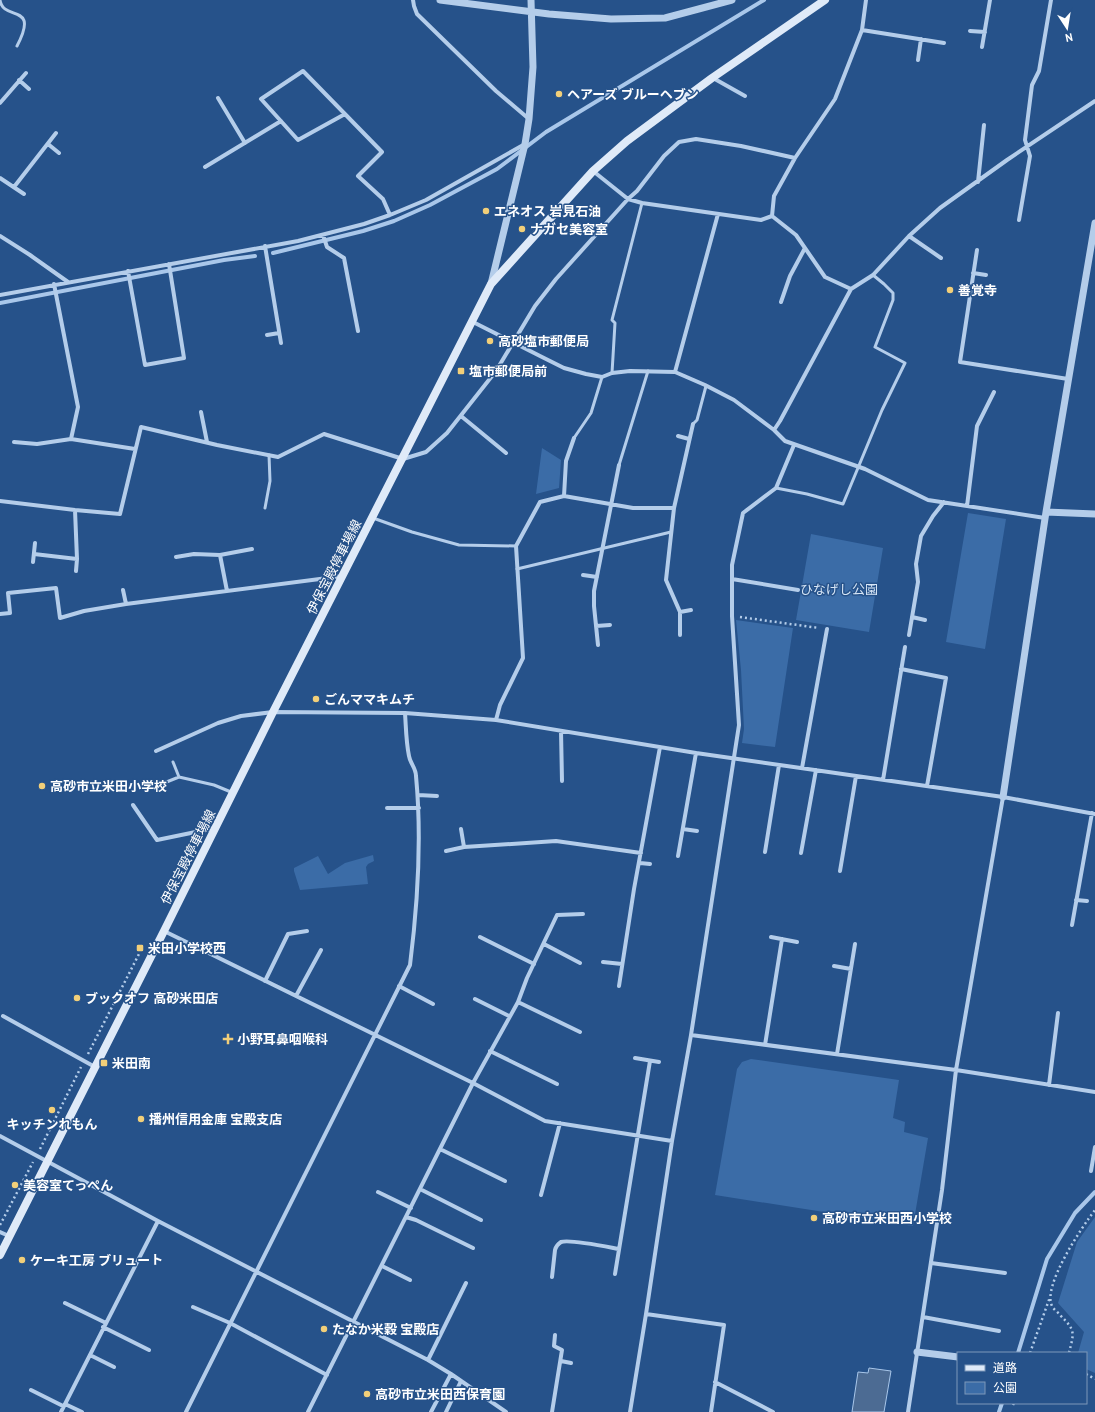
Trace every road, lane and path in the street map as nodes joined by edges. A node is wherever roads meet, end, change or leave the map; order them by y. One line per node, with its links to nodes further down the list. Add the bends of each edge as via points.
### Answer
1 (0, 0): 16 (lane, via 4,8 21,16 25,22)
2 (413, 0): 28 (street, via 417,14 496,91)
3 (440, 0): 10 (street)
4 (531, 0): 10 (street)
5 (732, 0): 10 (street, via 665,18 611,19)
6 (825, 0): 20 (main road, 伊保宝殿停車場線)
7 (866, 0): 11 (street)
8 (990, 0): 13 (street)
9 (1051, 0): 35 (street, via 1039,71 1032,85 1025,140)
10 (531, 11): 28 (street, via 533,67)
11 (862, 30): 14 (street); 37 (street, via 836,99)
12 (970, 31): 13 (street)
13 (984, 32): 17 (street)
14 (921, 39): 15 (street); 18 (street)
15 (944, 43)
16 (17, 46)
17 (982, 47)
18 (918, 60)
19 (26, 73): 21 (street)
20 (712, 78): 23 (street); 39 (main road, 伊保宝殿停車場線, via 627,141)
21 (19, 80): 22 (street); 26 (street)
22 (29, 89)
23 (745, 96)
24 (218, 98): 32 (street)
25 (1095, 102): 35 (street)
26 (0, 103)
27 (345, 114): 29 (street, via 298,140); 29 (street, via 303,71 261,99); 47 (street, via 382,152 358,176 383,199)
28 (529, 119): 34 (street)
29 (281, 121): 32 (street)
30 (984, 125): 41 (street)
31 (56, 133): 33 (street)
32 (245, 143): 38 (street)
33 (48, 144): 36 (street); 42 (street)
34 (525, 144): 47 (street, via 426,200); 65 (street)
35 (1027, 148): 41 (street); 49 (street, via 1030,156)
36 (59, 153)
37 (795, 158): 44 (street, via 696,139 679,142); 48 (street, via 774,196)
38 (205, 167)
39 (594, 171): 44 (street); 65 (main road, 伊保宝殿停車場線)
40 (0, 178): 42 (street)
41 (978, 182): 53 (street, via 940,208)
42 (14, 187): 43 (street)
43 (24, 194)
44 (628, 199): 45 (street); 73 (street, via 556,279 535,306)
45 (642, 203): 46 (street); 77 (lane, via 612,320 616,323)
46 (718, 214): 48 (street, via 761,220); 76 (street)
47 (390, 215): 51 (street)
48 (772, 216): 54 (street, via 796,235)
49 (1019, 220)
50 (1095, 223): 79 (street)
51 (323, 235): 55 (street); 70 (street, via 328,246 344,258)
52 (0, 236): 63 (street)
53 (908, 236): 57 (street); 61 (street)
54 (806, 248): 66 (street, via 825,277); 68 (street, via 790,276)
55 (266, 249): 58 (street); 71 (street)
56 (976, 250): 60 (street)
57 (942, 258)
58 (169, 264): 59 (street); 59 (street, via 184,358 145,365)
59 (128, 271): 63 (street)
60 (973, 273): 62 (street); 79 (street, via 960,362)
61 (872, 275): 66 (street); 98 (lane, via 893,292 893,300 875,347 905,363 882,410)
62 (986, 275)
63 (68, 282): 64 (street)
64 (54, 284): 67 (street); 88 (street, via 78,407)
65 (491, 284): 69 (main road, 伊保宝殿停車場線)
66 (851, 289): 85 (street)
67 (0, 294)
68 (781, 302)
69 (473, 322): 73 (street); 96 (main road, 伊保宝殿停車場線)
70 (358, 331)
71 (279, 333): 72 (street); 74 (street)
72 (267, 335)
73 (513, 342): 78 (street, via 564,368); 83 (street, via 496,371)
74 (281, 343)
75 (648, 371): 76 (street); 77 (street); 97 (lane)
76 (675, 372): 80 (street)
77 (612, 373): 78 (street)
78 (602, 377): 87 (lane, via 591,413)
79 (1068, 379): 109 (street)
80 (706, 386): 84 (lane, via 697,420); 85 (street, via 734,400)
81 (994, 392): 104 (street, via 977,426)
82 (201, 412): 91 (street)
83 (461, 416): 94 (street); 96 (street, via 426,452)
84 (693, 424): 89 (street)
85 (774, 430): 92 (street, via 785,441)
86 (678, 436): 89 (street)
87 (574, 438): 100 (street, via 566,461)
88 (71, 439): 90 (street, via 37,444); 93 (street)
89 (689, 439): 106 (street)
90 (14, 442)
91 (207, 442): 93 (street, via 141,427); 95 (street)
92 (794, 445): 98 (street); 99 (street)
93 (136, 449): 107 (street, via 120,514)
94 (506, 453)
95 (269, 455): 96 (street, via 278,457 324,434); 105 (lane, via 270,481)
96 (403, 459): 110 (main road, 伊保宝殿停車場線)
97 (619, 464): 103 (street)
98 (860, 467): 99 (lane, via 843,504); 102 (street, via 928,500)
99 (776, 488): 126 (street, via 743,513 732,565)
100 (564, 496): 103 (street); 113 (street, via 540,502)
101 (0, 500): 107 (street)
102 (944, 502): 104 (street); 135 (street, via 921,536 916,564 918,582)
103 (611, 504): 106 (street, via 633,508); 115 (street)
104 (967, 506): 109 (street)
105 (265, 508)
106 (674, 508): 111 (street)
107 (75, 510): 119 (street)
108 (1095, 514): 109 (street)
109 (1045, 515): 166 (street)
110 (373, 518): 113 (lane, via 412,532 459,544); 124 (main road, 伊保宝殿停車場線)
111 (671, 532): 115 (lane); 132 (street, via 666,580)
112 (35, 543): 116 (street)
113 (516, 546): 121 (street)
114 (252, 549): 117 (street)
115 (602, 549): 121 (lane); 125 (street)
116 (34, 554): 119 (street); 120 (street)
117 (220, 555): 118 (street, via 194,554); 129 (street)
118 (176, 557)
119 (77, 559): 122 (street)
120 (33, 562)
121 (517, 569): 147 (street, via 523,658 500,705)
122 (76, 571)
123 (583, 575): 125 (street)
124 (343, 576): 129 (street); 145 (main road, 伊保宝殿停車場線)
125 (596, 577): 138 (street)
126 (732, 579): 128 (street); 134 (street)
127 (123, 590): 130 (street)
128 (798, 590)
129 (227, 592): 130 (street)
130 (126, 604): 133 (street, via 60,618 56,588 8,593 10,613)
131 (691, 610): 132 (street)
132 (680, 612): 141 (street)
133 (0, 614)
134 (732, 616): 139 (path); 152 (street, via 739,725)
135 (912, 618): 136 (street); 140 (street)
136 (925, 620)
137 (610, 625): 138 (street)
138 (596, 626): 142 (street)
139 (828, 629): 155 (street)
140 (909, 635)
141 (680, 636)
142 (598, 645)
143 (905, 647): 144 (street)
144 (901, 669): 159 (street); 162 (street, via 946,678)
145 (273, 712): 146 (street); 150 (street, via 241,716 218,723); 163 (main road, 伊保宝殿停車場線)
146 (405, 713): 147 (street); 164 (street, via 409,757 416,773)
147 (496, 720): 148 (street)
148 (561, 731): 149 (street); 160 (street)
149 (660, 747): 151 (street); 178 (street)
150 (156, 751)
151 (696, 753): 152 (street); 172 (street)
152 (735, 758): 154 (street); 214 (street)
153 (173, 762): 158 (lane)
154 (779, 765): 155 (street); 177 (street)
155 (802, 768): 156 (street)
156 (816, 770): 157 (street); 179 (street)
157 (856, 776): 159 (street); 183 (street)
158 (179, 778): 161 (lane); 163 (lane, via 214,785)
159 (883, 780): 162 (street)
160 (562, 781)
161 (164, 783)
162 (927, 786): 166 (street)
163 (233, 792): 171 (main road, 伊保宝殿停車場線)
164 (418, 795): 165 (street); 169 (street)
165 (437, 796)
166 (1003, 797): 170 (street); 223 (street)
167 (133, 805): 171 (street, via 158,840)
168 (387, 808): 169 (street)
169 (419, 808): 204 (street, via 419,870 415,921 410,965)
170 (1094, 813): 184 (street)
171 (216, 828): 188 (main road, 伊保宝殿停車場線)
172 (683, 828): 174 (street); 180 (street)
173 (461, 829): 175 (street)
174 (696, 831)
175 (464, 847): 176 (street); 178 (street, via 556,842)
176 (446, 851)
177 (765, 852)
178 (641, 853): 181 (street)
179 (801, 853)
180 (678, 856)
181 (640, 863): 182 (street); 200 (street)
182 (650, 864)
183 (840, 872)
184 (1076, 900): 185 (street); 187 (street)
185 (1087, 901)
186 (583, 914): 194 (street, via 557,915)
187 (1072, 925)
188 (164, 931): 203 (street); 222 (main road, 伊保宝殿停車場線)
189 (307, 931): 203 (street, via 288,934)
190 (480, 937): 199 (street)
191 (771, 937): 192 (street)
192 (782, 939): 193 (street); 216 (street)
193 (797, 942)
194 (544, 944): 198 (street); 199 (street)
195 (855, 944): 202 (street)
196 (321, 950): 206 (street)
197 (603, 962): 200 (street)
198 (580, 963)
199 (534, 964): 208 (street)
200 (622, 964): 205 (street)
201 (834, 966): 202 (street)
202 (851, 969): 218 (street)
203 (265, 981): 206 (street)
204 (399, 986): 209 (street); 215 (street)
205 (619, 986)
206 (296, 996): 215 (street)
207 (475, 999): 212 (street)
208 (518, 1002): 212 (street); 213 (street)
209 (433, 1004)
210 (1058, 1013): 226 (street)
211 (3, 1016): 222 (street)
212 (509, 1016): 217 (street)
213 (580, 1032)
214 (691, 1035): 216 (street); 231 (street)
215 (375, 1036): 224 (street); 252 (street)
216 (765, 1045): 218 (street)
217 (490, 1051): 224 (street); 225 (street)
218 (837, 1054): 223 (street)
219 (635, 1058): 220 (street)
220 (650, 1060): 221 (street); 230 (street)
221 (659, 1062)
222 (96, 1067): 234 (main road, 伊保宝殿停車場線)
223 (956, 1070): 226 (street); 250 (street)
224 (473, 1083): 228 (street, via 545,1121); 233 (street)
225 (557, 1084)
226 (1049, 1085): 227 (street)
227 (1095, 1092)
228 (560, 1123): 230 (street); 239 (street)
229 (0, 1136): 234 (street)
230 (638, 1136): 231 (street); 248 (street)
231 (672, 1141): 261 (street)
232 (1095, 1147): 235 (street)
233 (440, 1149): 236 (street); 237 (street)
234 (48, 1162): 244 (street); 246 (main road, 伊保宝殿停車場線)
235 (1091, 1171)
236 (505, 1180)
237 (420, 1189): 240 (street); 243 (street)
238 (378, 1192): 240 (street)
239 (541, 1195)
240 (411, 1208): 242 (street)
241 (1095, 1210): 258 (path, via 1066,1254)
242 (406, 1217): 247 (street); 251 (street)
243 (481, 1220)
244 (158, 1221): 252 (street); 264 (street)
245 (0, 1232): 246 (street)
246 (9, 1236): 249 (main road, 伊保宝殿停車場線)
247 (473, 1248)
248 (619, 1249): 254 (street); 255 (street, via 568,1241 560,1243 555,1250)
249 (0, 1255)
250 (931, 1262): 253 (street); 262 (street)
251 (382, 1266): 256 (street); 263 (street)
252 (255, 1272): 263 (street); 265 (street)
253 (1005, 1273)
254 (615, 1274)
255 (552, 1277)
256 (410, 1280)
257 (466, 1284): 275 (street)
258 (1050, 1297): 271 (path); 272 (path, via 1052,1305 1073,1331)
259 (65, 1303): 264 (street)
260 (193, 1307): 265 (street)
261 (646, 1314): 282 (street, via 724,1325); 293 (street)
262 (923, 1317): 267 (street); 270 (street)
263 (354, 1321): 275 (street); 280 (street)
264 (106, 1323): 266 (street)
265 (230, 1323): 280 (street); 287 (street)
266 (103, 1327): 269 (street); 273 (street)
267 (999, 1331)
268 (555, 1334): 276 (street, via 554,1346 562,1350)
269 (149, 1350)
270 (917, 1352): 274 (street); 296 (street)
271 (1030, 1352)
272 (1069, 1352)
273 (90, 1355): 278 (street); 284 (street)
274 (957, 1357)
275 (428, 1360): 279 (street)
276 (560, 1361): 277 (street); 292 (street)
277 (571, 1363)
278 (114, 1367)
279 (451, 1374): 281 (street); 289 (street)
280 (327, 1375): 288 (street)
281 (461, 1382): 290 (street); 291 (street)
282 (715, 1382): 294 (street); 295 (street)
283 (31, 1390): 284 (street)
284 (64, 1405): 285 (street); 286 (street)
285 (61, 1412)
286 (82, 1412)
287 (186, 1412)
288 (308, 1412)
289 (431, 1412)
290 (446, 1412)
291 (506, 1412)
292 (552, 1412)
293 (630, 1412)
294 (712, 1412)
295 (774, 1412)
296 (908, 1412)

